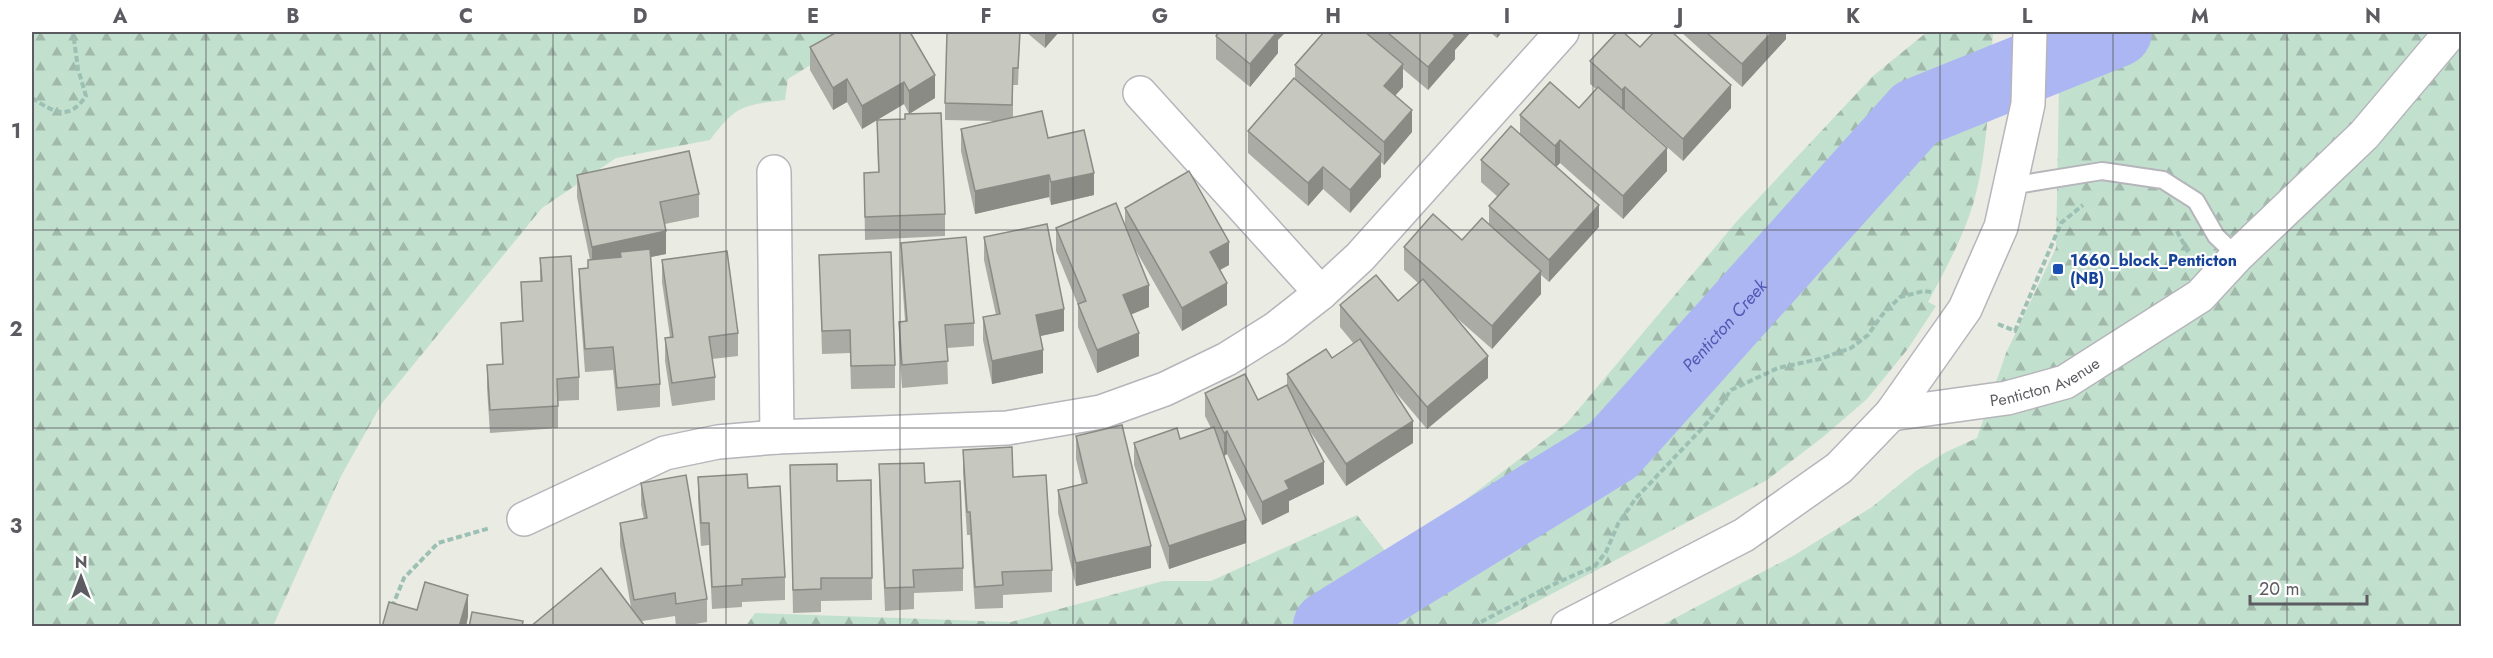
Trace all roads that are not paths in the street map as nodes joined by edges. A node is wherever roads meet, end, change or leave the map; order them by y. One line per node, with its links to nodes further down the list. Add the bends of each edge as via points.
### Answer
1 (1562, 32): 8 (street, via 1360,257)
2 (2030, 32): 6 (street, via 2028,104)
3 (2451, 32): 7 (street, Penticton Avenue, via 2364,135)
4 (1140, 93): 8 (street)
5 (774, 172): 10 (street)
6 (2010, 186): 7 (lane, via 2102,171 2163,180 2196,201 2216,237); 9 (street, via 2001,227 1965,309)
7 (2237, 256): 9 (street, Penticton Avenue, via 2200,296 2065,382 2007,398)
8 (1322, 293): 10 (street, via 1227,359 1165,389 1101,412 1007,428)
9 (1891, 414): 12 (street, via 1839,468 1744,536)
10 (777, 437): 11 (street, via 718,442 665,453)
11 (524, 519)
12 (1568, 627)

